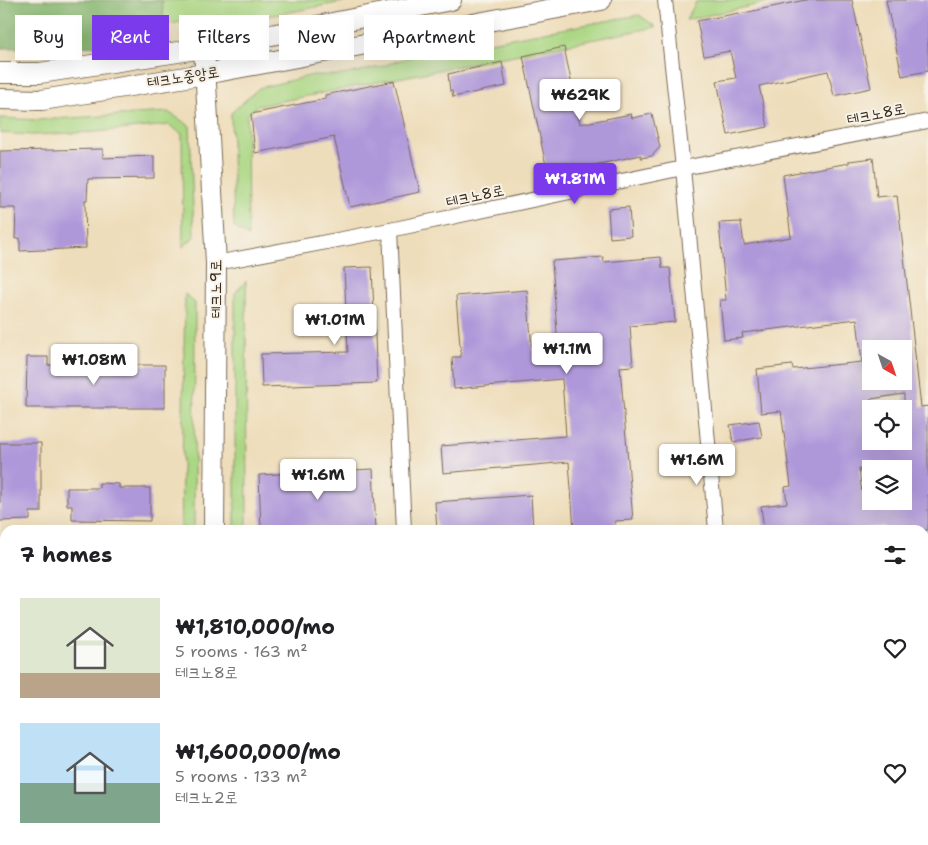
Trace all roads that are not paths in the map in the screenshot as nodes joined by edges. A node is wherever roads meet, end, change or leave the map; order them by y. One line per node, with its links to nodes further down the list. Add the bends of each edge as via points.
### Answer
1 (451, 0): 4 (main road, 테크노중앙로)
2 (601, 0): 8 (main road, 테크노중앙로)
3 (665, 0): 11 (street)
4 (269, 35)
5 (179, 52): 7 (main road, 테크노중앙로, via 40,73)
6 (204, 60): 8 (main road, 테크노9로)
7 (0, 73)
8 (205, 74): 9 (main road, 테크노중앙로, via 42,100); 13 (main road, 테크노9로)
9 (0, 99)
10 (928, 121): 11 (street, 테크노8로)
11 (683, 168): 12 (street, 테크노8로); 16 (street)
12 (390, 230): 13 (street, 테크노8로); 15 (street)
13 (216, 263): 14 (main road, 테크노9로)
14 (214, 525)
15 (404, 525)
16 (716, 525)

